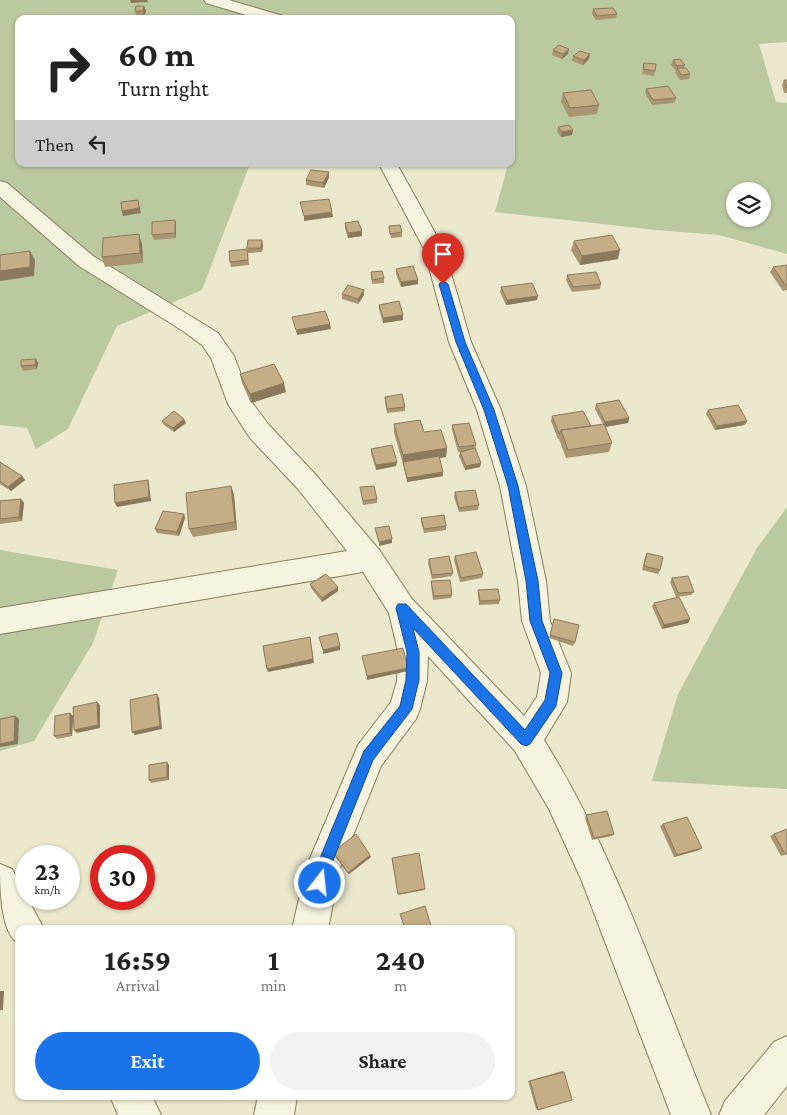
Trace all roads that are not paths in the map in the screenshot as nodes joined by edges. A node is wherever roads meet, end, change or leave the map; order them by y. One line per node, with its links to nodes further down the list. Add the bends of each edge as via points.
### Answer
1 (212, 0): 2 (street)
2 (263, 15)
3 (390, 167): 8 (street, via 434,249 460,342 489,410 513,486 532,581 536,621 556,673 552,702)
4 (0, 187): 5 (street, via 86,260 210,339 222,356 240,404 259,431 307,482)
5 (370, 559): 6 (street); 7 (street)
6 (402, 608): 8 (street); 11 (street, via 413,652 406,709 369,756 323,868)
7 (0, 621)
8 (526, 740): 17 (street, via 561,797 596,872)
9 (0, 881): 10 (street)
10 (24, 925)
11 (311, 925)
12 (787, 1055): 18 (street)
13 (132, 1100): 15 (street)
14 (277, 1100): 16 (street)
15 (141, 1115)
16 (274, 1115)
17 (691, 1115)
18 (739, 1115)

